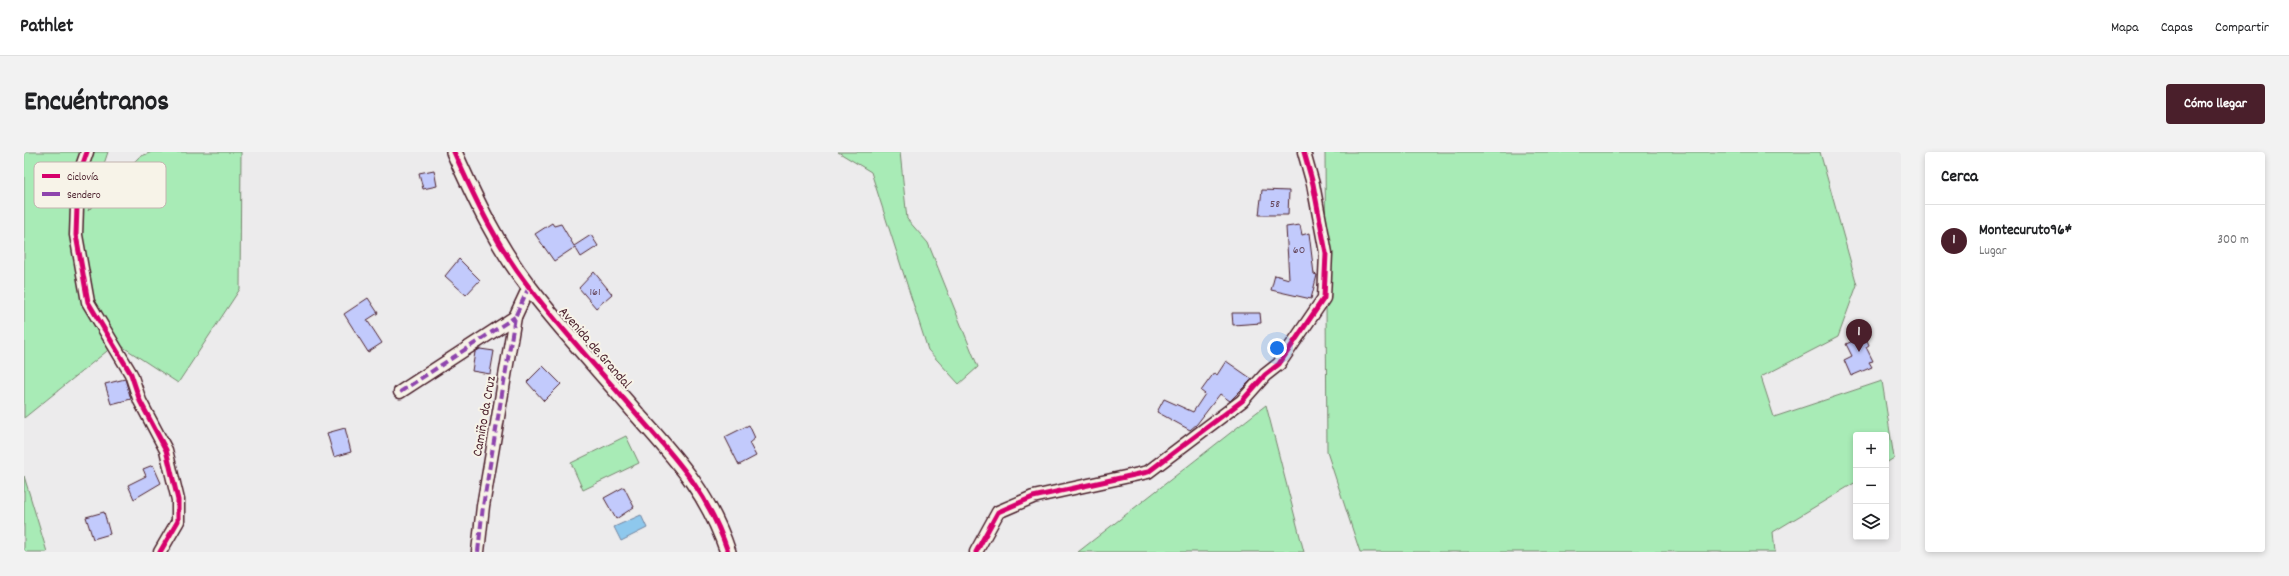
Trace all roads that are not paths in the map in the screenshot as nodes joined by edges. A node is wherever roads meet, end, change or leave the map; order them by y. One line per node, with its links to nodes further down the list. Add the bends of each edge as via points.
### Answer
1 (87, 152): 4 (street)
2 (454, 152): 6 (street, Avenida de Grandal, via 479,209)
3 (1304, 152): 12 (street, via 1326,253 1324,298 1279,364 1264,375 1242,401 1148,472 1033,497 998,512)
4 (84, 162)
5 (77, 208): 9 (street, via 76,235 88,302 131,374 140,400 166,450 178,500 178,521)
6 (529, 287): 7 (street, Camiño da Cruz); 11 (street, Avenida de Grandal, via 693,479 718,522)
7 (515, 317): 8 (street); 10 (street, Camiño da Cruz, via 483,506)
8 (400, 392)
9 (160, 552)
10 (478, 552)
11 (728, 552)
12 (976, 552)

